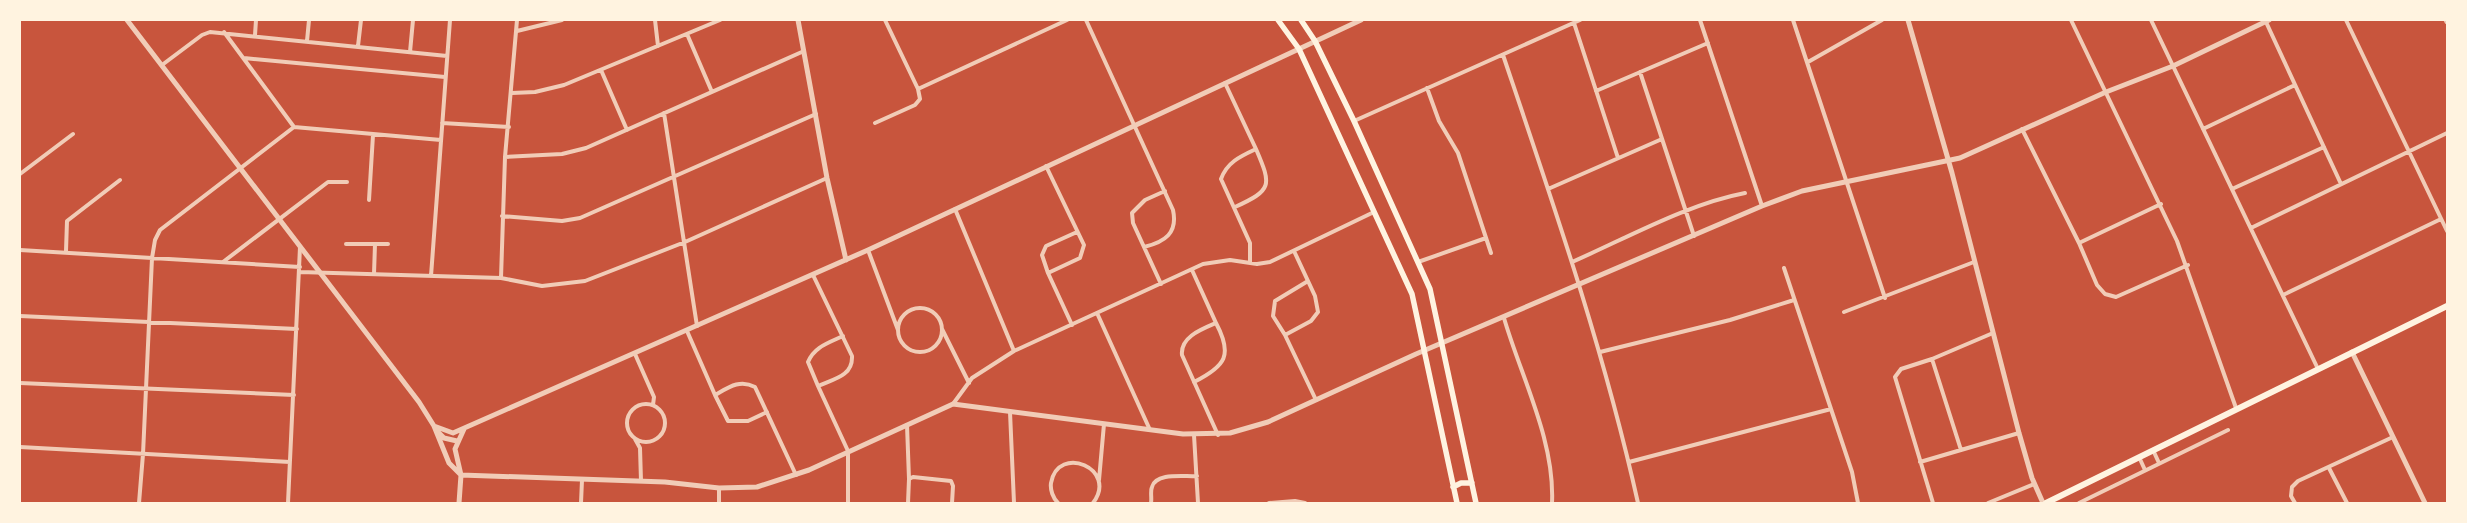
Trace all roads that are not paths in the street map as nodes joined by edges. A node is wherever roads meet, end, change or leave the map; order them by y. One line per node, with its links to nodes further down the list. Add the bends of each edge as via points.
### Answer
1 (127, 20): 44 (street)
2 (256, 20): 31 (street)
3 (309, 20): 32 (street)
4 (360, 20): 35 (street)
5 (413, 20): 39 (street)
6 (450, 20): 41 (street)
7 (517, 20): 28 (street)
8 (562, 20): 28 (street)
9 (655, 20): 36 (street)
10 (720, 20): 30 (street)
11 (798, 20): 38 (street)
12 (886, 20): 52 (street)
13 (1067, 20): 52 (street)
14 (1086, 20): 62 (street)
15 (1278, 20): 37 (main road)
16 (1301, 20): 33 (main road)
17 (1361, 20): 33 (street)
18 (1580, 20): 27 (street)
19 (1700, 20): 34 (street)
20 (1793, 20): 43 (street)
21 (1882, 20): 43 (street)
22 (1908, 20): 78 (street)
23 (2071, 20): 55 (street)
24 (2151, 20): 45 (street)
25 (2346, 20): 75 (street)
26 (2267, 21): 45 (street); 50 (street)
27 (1574, 23): 40 (street); 53 (street)
28 (517, 31): 56 (street)
29 (224, 32): 31 (street); 42 (street); 44 (street, via 202,35)
30 (687, 34): 36 (street); 54 (street)
31 (255, 35): 32 (street)
32 (307, 41): 35 (street)
33 (1315, 41): 37 (street); 59 (main road)
34 (1708, 43): 47 (street); 94 (street)
35 (358, 46): 39 (street)
36 (658, 46): 46 (street)
37 (1299, 49): 49 (street); 97 (main road)
38 (804, 51): 54 (street); 58 (street)
39 (410, 52): 41 (street)
40 (1503, 55): 51 (street); 88 (street)
41 (447, 56): 48 (street)
42 (244, 58): 48 (street); 63 (street)
43 (1808, 62): 86 (street)
44 (162, 65): 80 (street)
45 (2173, 66): 55 (street); 66 (street)
46 (601, 70): 56 (street, via 554,89); 67 (street)
47 (1640, 72): 53 (street); 71 (street)
48 (445, 77): 61 (street)
49 (1225, 83): 62 (street); 74 (street)
50 (2295, 85): 66 (street); 73 (street)
51 (1427, 88): 59 (street); 106 (street, via 1439,121 1458,153)
52 (918, 89): 60 (street, via 920,99 916,105)
53 (1596, 91): 77 (street)
54 (712, 92): 57 (street)
55 (2106, 92): 65 (street); 93 (street)
56 (512, 93): 64 (street)
57 (664, 113): 67 (street); 82 (street)
58 (816, 114): 82 (street); 83 (street)
59 (1354, 121): 122 (main road)
60 (875, 123)
61 (442, 124): 64 (street); 72 (street)
62 (1135, 125): 79 (street); 90 (street)
63 (294, 127): 70 (street); 80 (street)
64 (509, 127): 76 (street)
65 (2022, 128): 78 (street); 108 (street)
66 (2203, 129): 89 (street)
67 (627, 130): 76 (street, via 574,152)
68 (2447, 133): 75 (street)
69 (73, 134): 81 (street)
70 (373, 135): 72 (street); 92 (street)
71 (1662, 139): 77 (street); 98 (street)
72 (441, 140): 135 (street)
73 (2324, 147): 87 (street); 89 (street)
74 (1256, 149): 95 (street, via 1267,181 1260,195); 95 (street, via 1235,160 1221,179 1223,188)
75 (2409, 152): 87 (street); 100 (street)
76 (505, 157): 99 (street)
77 (1618, 158): 88 (street)
78 (1949, 161): 86 (street); 124 (street)
79 (1046, 166): 96 (street); 104 (street)
80 (240, 168): 101 (street); 119 (street, via 160,230 155,240)
81 (20, 174)
82 (675, 178): 99 (street, via 580,218 562,221); 107 (street)
83 (827, 178): 107 (street); 120 (street)
84 (120, 180): 117 (street, via 67,221)
85 (347, 182): 101 (street, via 328,182)
86 (1847, 182): 94 (street, via 1802,192); 141 (street)
87 (2341, 184): 102 (street)
88 (1548, 189): 123 (street)
89 (2232, 189): 102 (street)
90 (1165, 191): 113 (street, via 1173,210 1174,226 1165,240); 113 (street, via 1145,200 1132,213 1133,223)
91 (1745, 193): 98 (street)
92 (370, 200)
93 (2161, 204): 108 (street); 126 (street)
94 (1762, 206): 105 (street)
95 (1235, 207): 125 (street, via 1251,247)
96 (955, 209): 115 (street); 160 (street)
97 (1374, 212): 116 (street); 161 (main road, via 1412,294)
98 (1686, 212): 105 (street); 123 (street)
99 (502, 216): 136 (street)
100 (2441, 219): 103 (street); 140 (street)
101 (280, 220): 112 (street); 121 (street)
102 (2251, 228): 140 (street)
103 (2447, 231)
104 (1077, 232): 132 (street, via 1046,246 1042,255); 132 (street, via 1084,245 1080,258)
105 (1694, 236): 139 (street)
106 (1486, 238): 118 (street); 122 (street)
107 (684, 242): 136 (street, via 585,281 542,286); 151 (street)
108 (2079, 243): 126 (street, via 2096,286 2105,294 2116,297)
109 (346, 244): 110 (street)
110 (374, 244): 111 (street); 133 (street)
111 (388, 244)
112 (300, 247): 127 (street); 131 (street)
113 (1144, 247): 138 (street)
114 (20, 250): 117 (street)
115 (868, 250): 120 (street); 155 (street)
116 (1294, 250): 125 (street, via 1270,262); 137 (street)
117 (66, 251): 119 (street)
118 (1491, 253)
119 (152, 258): 121 (street); 148 (street)
120 (846, 260): 134 (street)
121 (223, 262): 127 (street)
122 (1418, 262): 159 (main road, via 1430,289)
123 (1572, 262): 139 (street)
124 (1974, 262): 141 (street); 156 (street)
125 (1250, 263): 129 (street, via 1224,260 1203,264)
126 (2188, 265): 177 (street)
127 (300, 267): 130 (street)
128 (1784, 268): 142 (street)
129 (1192, 270): 138 (street); 149 (street)
130 (300, 272): 131 (street); 152 (street)
131 (320, 273): 133 (street); 183 (street, via 419,402)
132 (1048, 273): 150 (street)
133 (374, 274): 135 (street)
134 (813, 275): 151 (street); 158 (street)
135 (431, 276): 136 (street)
136 (501, 278)
137 (1308, 281): 157 (street, via 1315,296 1318,312 1311,321); 157 (street, via 1275,301 1273,316)
138 (1162, 284): 145 (street)
139 (1580, 286): 147 (street); 162 (street)
140 (2283, 295): 166 (street)
141 (1885, 298): 144 (street)
142 (1794, 300): 162 (street, via 1730,320); 178 (street)
143 (2447, 306): 163 (main road)
144 (1844, 312)
145 (1097, 314): 150 (street); 185 (street)
146 (20, 316): 148 (street)
147 (1504, 318): 159 (street); 233 (street, via 1515,358 1528,383 1552,478)
148 (149, 322): 152 (street); 171 (street)
149 (1216, 323): 167 (street, via 1226,343 1226,353 1211,372); 167 (street, via 1188,339 1183,345 1182,355)
150 (1072, 325): 160 (street)
151 (697, 326): 154 (street)
152 (297, 329): 172 (street)
153 (942, 329): 155 (street, via 936,316 918,308 901,318); 155 (street, via 934,347 921,352 908,349); 169 (street)
154 (687, 331): 164 (street); 173 (street)
155 (898, 331)
156 (1993, 333): 165 (street); 187 (street)
157 (1285, 335): 174 (street)
158 (843, 336): 170 (street, via 815,350 808,362); 170 (street, via 852,356 850,368 845,374)
159 (1444, 343): 161 (street); 212 (main road)
160 (1014, 351): 169 (street, via 986,368)
161 (1424, 351): 174 (street); 214 (main road)
162 (1600, 352): 200 (street)
163 (2352, 352): 166 (main road); 190 (street)
164 (635, 354): 176 (street, via 654,396); 184 (street)
165 (1932, 359): 194 (street); 201 (street, via 1901,369 1895,377)
166 (2318, 368): 177 (main road)
167 (1194, 382): 189 (street)
168 (20, 383): 171 (street)
169 (969, 383): 175 (street)
170 (818, 386): 196 (street)
171 (145, 388): 172 (street); 197 (street)
172 (294, 395): 199 (street)
173 (715, 395): 179 (street, via 728,421 748,421); 179 (street, via 735,384 748,383 759,392)
174 (1316, 400): 189 (street, via 1253,428)
175 (954, 404): 180 (street); 182 (street)
176 (653, 405): 191 (street, via 641,404 628,416 628,428); 191 (street, via 662,414 662,432 653,440)
177 (2236, 408): 195 (main road)
178 (1831, 409): 200 (street); 235 (street, via 1852,472)
179 (767, 412): 206 (street)
180 (1010, 412): 181 (street); 224 (street)
181 (1104, 424): 185 (street); 210 (street)
182 (908, 425): 196 (street); 208 (street)
183 (434, 426): 184 (street, via 453,433); 192 (street, via 444,438); 205 (street, via 449,463)
184 (464, 428): 192 (street)
185 (1150, 430): 188 (street)
186 (2228, 430): 202 (street)
187 (2019, 433): 194 (street); 213 (street)
188 (1194, 435): 189 (street); 207 (street)
189 (1218, 435)
190 (2393, 437): 203 (street); 243 (street)
191 (635, 438): 211 (street, via 640,448)
192 (457, 441): 205 (street, via 455,449)
193 (20, 447): 197 (street)
194 (1960, 450): 201 (street)
195 (2153, 450): 198 (main road); 202 (street)
196 (848, 451): 206 (street); 221 (street)
197 (143, 454): 199 (street); 216 (street)
198 (2138, 457): 204 (street); 239 (main road)
199 (290, 462): 217 (street)
200 (1628, 462): 234 (street)
201 (1920, 462): 236 (street)
202 (2159, 463): 204 (street)
203 (2329, 468): 241 (street, via 2292,487); 242 (street)
204 (2145, 470): 240 (street)
205 (461, 475): 209 (street); 218 (street)
206 (796, 475): 215 (street, via 756,486)
207 (1197, 476): 227 (street, via 1162,477 1155,481 1152,486); 228 (street)
208 (909, 479): 222 (street); 223 (street, via 913,477 950,481 953,486)
209 (582, 480): 211 (street); 219 (street)
210 (1099, 480): 225 (street, via 1090,467 1083,464 1076,462 1061,467 1056,472 1051,486 1052,494); 226 (street, via 1099,493)
211 (641, 481): 215 (street)
212 (1472, 483): 214 (main road, via 1461,483); 232 (main road)
213 (2034, 484): 237 (street); 238 (street)
214 (1453, 487): 231 (main road)
215 (719, 488): 220 (street)
216 (139, 503)
217 (288, 503)
218 (459, 503)
219 (581, 503)
220 (718, 503)
221 (848, 503)
222 (908, 503)
223 (952, 503)
224 (1014, 503)
225 (1058, 503)
226 (1093, 503)
227 (1151, 503)
228 (1198, 503)
229 (1269, 503): 230 (street)
230 (1305, 503)
231 (1457, 503)
232 (1476, 503)
233 (1552, 503)
234 (1638, 503)
235 (1858, 503)
236 (1933, 503)
237 (1988, 503)
238 (2043, 503)
239 (2046, 503)
240 (2079, 503)
241 (2295, 503)
242 (2347, 503)
243 (2425, 503)

